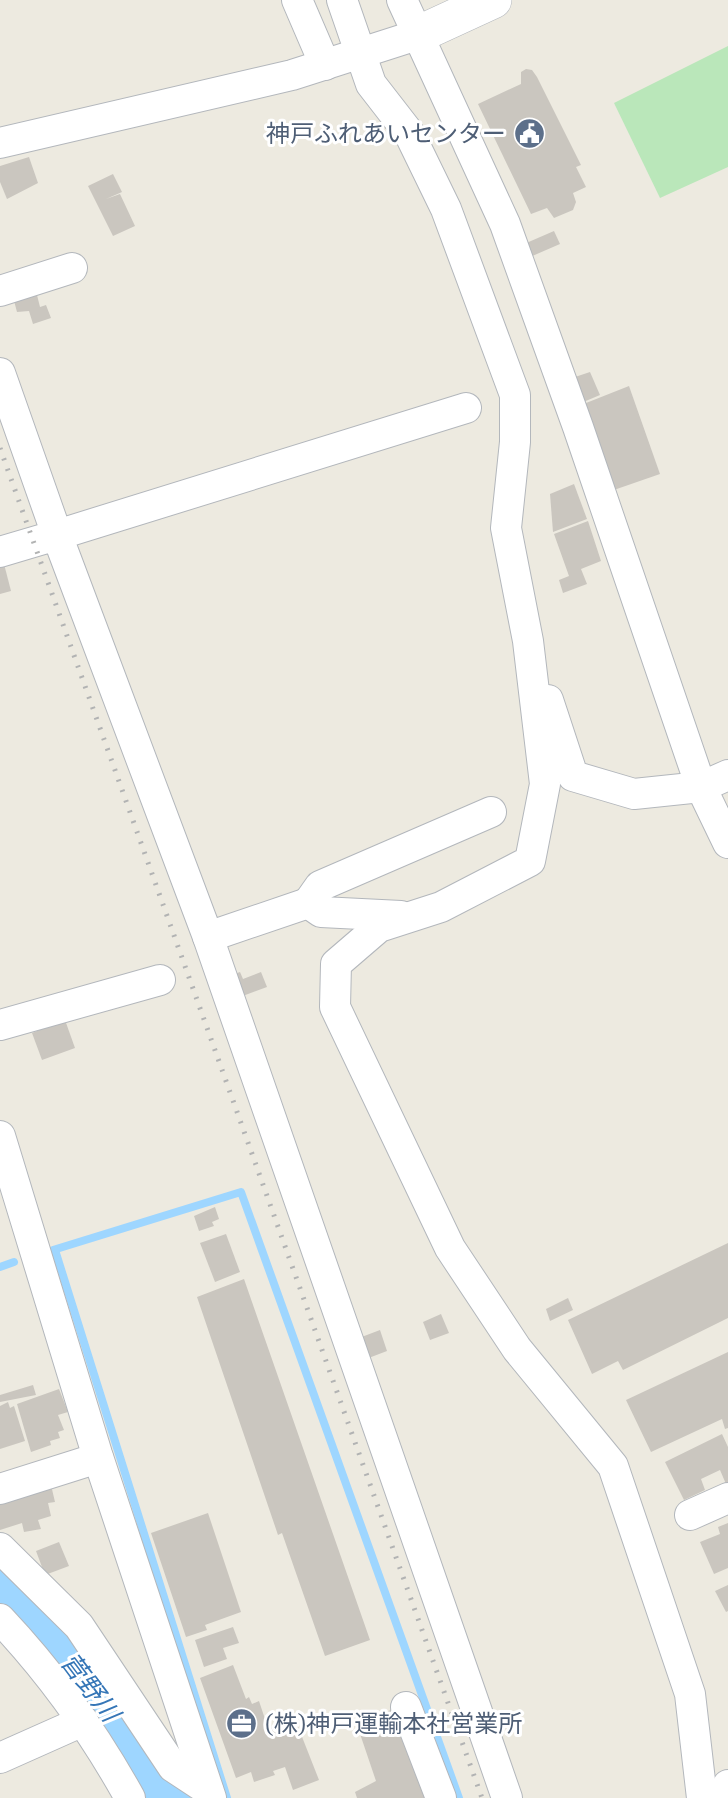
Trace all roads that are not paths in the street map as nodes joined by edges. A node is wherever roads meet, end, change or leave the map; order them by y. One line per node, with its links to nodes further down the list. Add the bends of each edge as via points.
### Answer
1 (297, 0): 7 (street)
2 (342, 0): 6 (street)
3 (402, 0): 5 (street)
4 (493, 0): 5 (street)
5 (416, 35): 6 (street); 17 (street, via 505,224)
6 (361, 55): 7 (street); 15 (street, via 371,84 409,133 446,209 515,395 506,528)
7 (325, 65): 8 (street)
8 (0, 143)
9 (72, 268): 10 (street)
10 (0, 291)
11 (0, 373): 13 (street)
12 (467, 408): 13 (street)
13 (57, 535): 14 (street); 22 (street)
14 (0, 552)
15 (528, 641): 17 (street, via 573,776 634,794); 21 (street, via 545,784 530,860 441,906)
16 (728, 775): 17 (street)
17 (701, 787): 19 (street)
18 (491, 813): 20 (street, via 320,886)
19 (728, 843)
20 (308, 903): 21 (street, via 321,912); 22 (street)
21 (408, 917): 40 (street, via 379,927 336,964 335,1007 450,1248 517,1349 613,1465 690,1694)
22 (208, 937): 39 (street)
23 (160, 980): 24 (street)
24 (0, 1025)
25 (0, 1136): 26 (street)
26 (98, 1458): 27 (street); 36 (street)
27 (0, 1489)
28 (728, 1498): 29 (street)
29 (690, 1515)
30 (0, 1548): 36 (street, via 79,1626 173,1767)
31 (0, 1619): 33 (street, via 39,1660)
32 (406, 1707): 38 (street)
33 (83, 1721): 34 (street); 37 (street)
34 (0, 1758)
35 (728, 1785): 41 (street)
36 (209, 1794)
37 (130, 1798)
38 (441, 1798)
39 (507, 1798)
40 (702, 1798)
41 (723, 1798)

